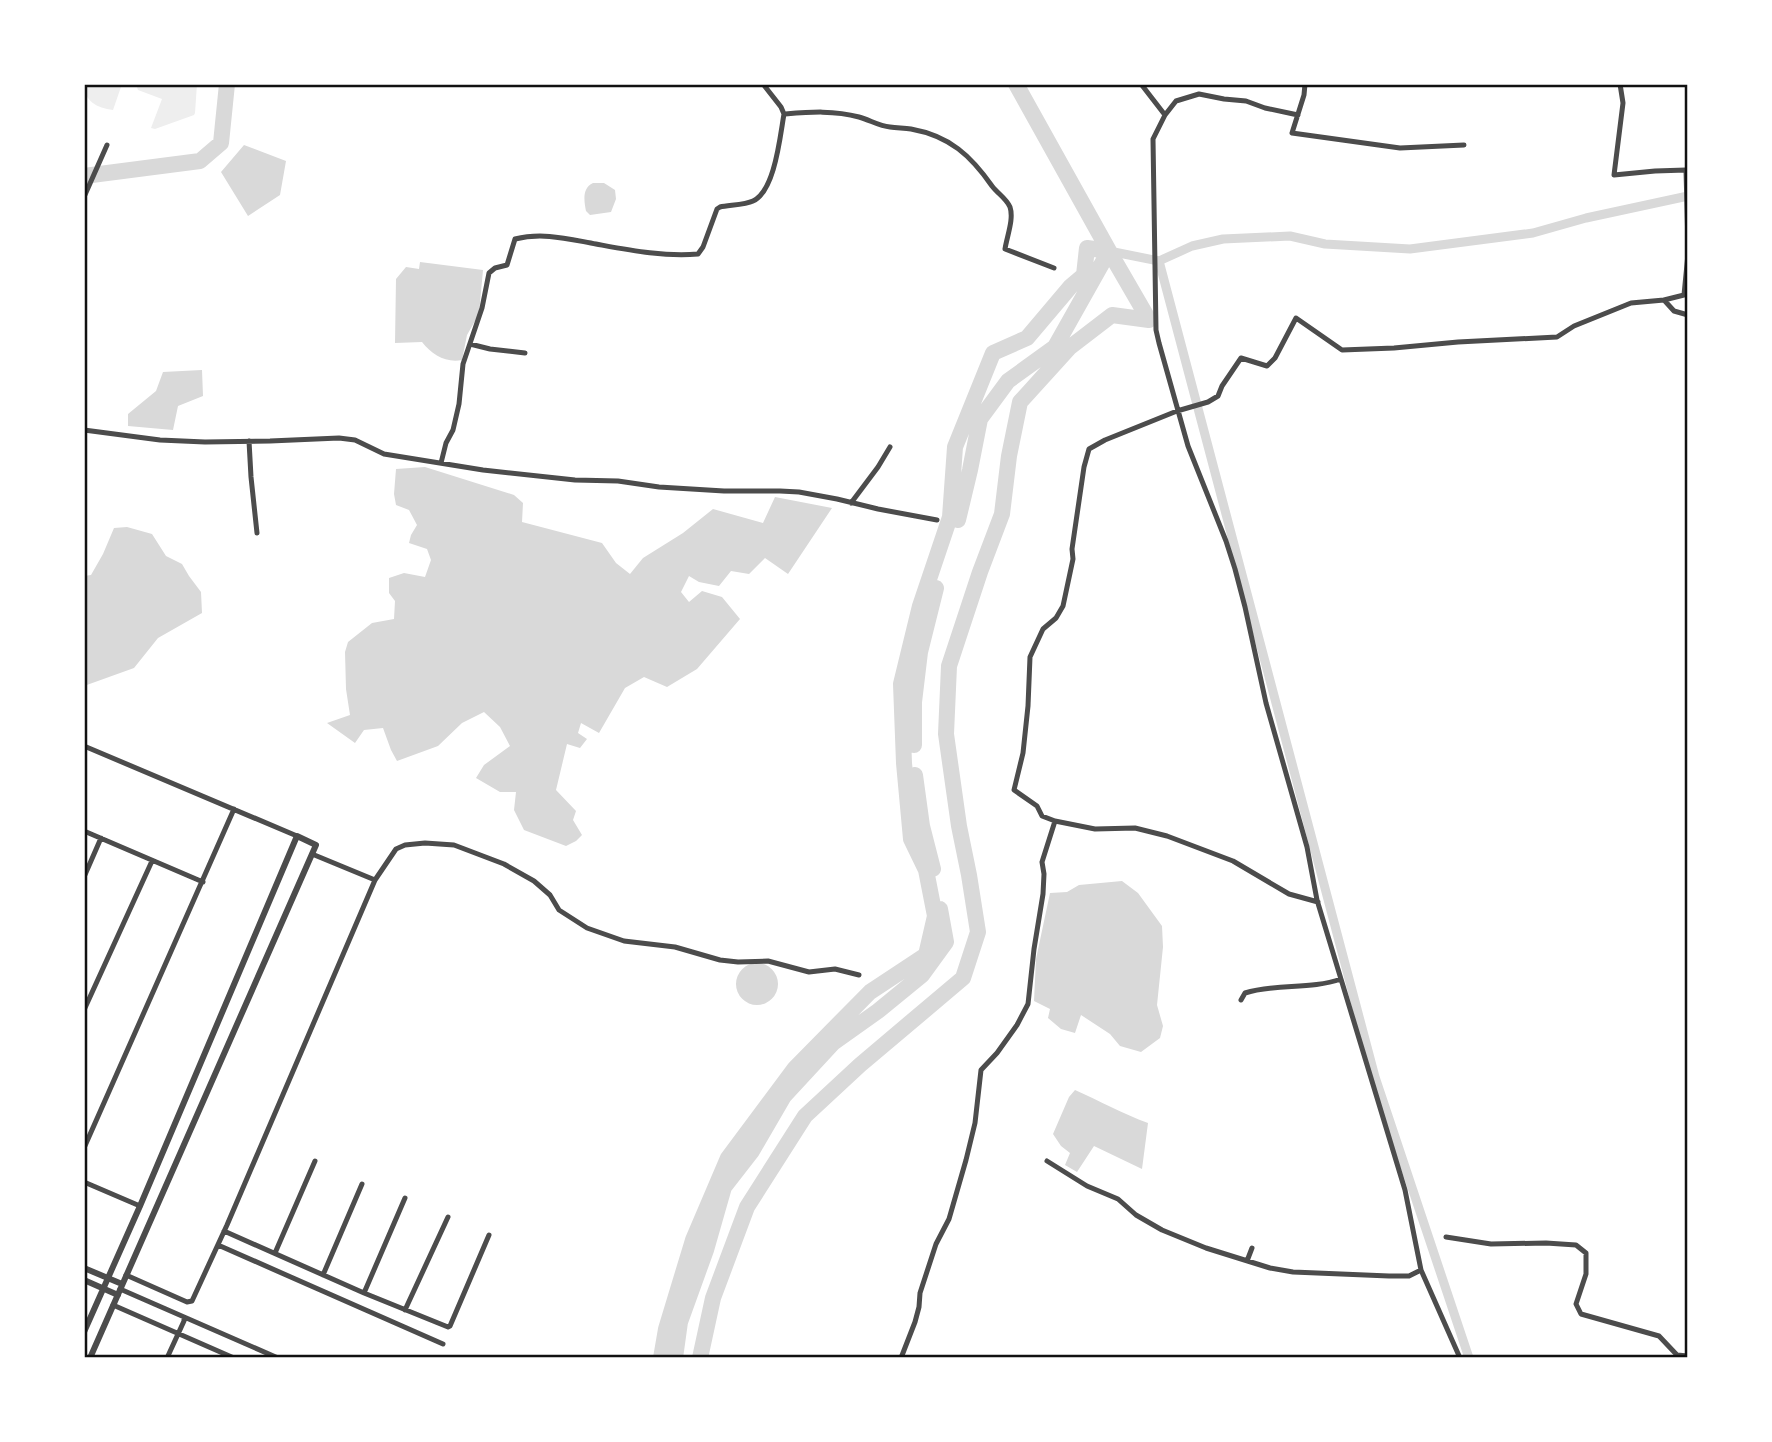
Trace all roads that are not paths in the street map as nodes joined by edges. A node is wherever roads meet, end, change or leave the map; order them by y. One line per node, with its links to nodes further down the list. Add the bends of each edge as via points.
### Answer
1 (763, 84): 5 (street)
2 (1141, 84): 6 (street)
3 (1305, 84): 7 (street)
4 (1620, 84): 10 (street, via 1623,103 1615,175)
5 (784, 114): 14 (street, via 842,113 952,143 988,178 1011,209 1005,249); 17 (street, via 771,178 753,201 717,209 698,254 642,252 559,237 518,238 507,265 489,273)
6 (1165, 115): 7 (street, via 1175,101 1199,93 1246,100); 19 (street, via 1153,139 1156,330)
7 (1298, 116): 9 (street, via 1292,133 1401,148)
8 (107, 145): 11 (street)
9 (1464, 145)
10 (1687, 169): 12 (street)
11 (85, 194)
12 (1688, 245)
13 (1688, 254): 15 (street, via 1685,295)
14 (1054, 268)
15 (1664, 300): 16 (street, via 1674,311); 19 (street, via 1631,303 1557,337 1394,348 1342,350 1296,318 1267,366 1241,358 1218,396)
16 (1688, 315)
17 (470, 344): 18 (street); 23 (street, via 453,430)
18 (525, 353)
19 (1177, 411): 29 (street, via 1089,449 1063,606 1043,629 1030,657 1023,753 1014,790 1037,806 1042,816); 38 (street, via 1235,569)
20 (84, 430): 21 (street, via 160,440)
21 (249, 441): 23 (street, via 339,438 384,454); 26 (street)
22 (890, 447): 24 (street)
23 (441, 463): 24 (street, via 659,487 799,492)
24 (850, 503): 25 (street)
25 (937, 520)
26 (257, 533)
27 (84, 746): 28 (street)
28 (234, 809): 31 (street); 37 (street)
29 (1055, 821): 38 (street, via 1095,829 1135,828 1167,836 1233,861 1289,894); 78 (street, via 1042,862 1043,894 1028,1004 1004,1044 981,1070 967,1160)
30 (84, 831): 32 (street)
31 (297, 836): 33 (street, via 316,845); 49 (street)
32 (101, 838): 34 (street); 35 (street)
33 (312, 854): 36 (street); 60 (street)
34 (152, 860): 37 (street); 42 (street)
35 (84, 877)
36 (376, 880): 39 (street, via 396,849 425,843 454,845 504,864 534,881 559,910 587,928 624,941 676,947 720,960 768,961 809,972 835,969); 51 (street)
37 (203, 882): 43 (street)
38 (1318, 902): 40 (street)
39 (859, 975)
40 (1341, 979): 41 (street, via 1257,989 1245,993); 59 (street, via 1405,1190)
41 (1241, 1000)
42 (84, 1010)
43 (84, 1148)
44 (315, 1161): 56 (street)
45 (1047, 1161): 57 (street, via 1118,1199 1162,1230)
46 (84, 1182): 49 (street)
47 (362, 1184): 61 (street)
48 (405, 1198): 66 (street)
49 (140, 1206): 62 (street)
50 (448, 1217): 68 (street)
51 (224, 1231): 54 (street); 56 (street)
52 (489, 1235): 68 (street, via 450,1326)
53 (1446, 1237): 73 (street, via 1491,1244 1576,1245 1586,1253 1587,1274 1576,1304 1581,1314 1659,1336 1677,1354)
54 (218, 1245): 60 (street, via 190,1303); 72 (street)
55 (1252, 1248): 57 (street)
56 (275, 1253): 61 (street)
57 (1247, 1261): 59 (street, via 1293,1272 1409,1276)
58 (84, 1268): 62 (street)
59 (1421, 1270): 79 (street)
60 (126, 1275): 65 (street)
61 (323, 1275): 66 (street)
62 (108, 1278): 64 (street); 65 (street)
63 (84, 1280): 64 (street)
64 (103, 1289): 65 (street); 70 (street)
65 (120, 1289): 67 (street); 69 (street)
66 (364, 1293): 68 (street)
67 (113, 1305): 71 (street); 75 (street)
68 (405, 1310)
69 (184, 1318): 71 (street); 77 (street)
70 (84, 1332)
71 (178, 1334): 74 (street); 76 (street)
72 (443, 1344)
73 (1688, 1356)
74 (229, 1357)
75 (90, 1358)
76 (167, 1358)
77 (278, 1358)
78 (901, 1358)
79 (1460, 1358)

